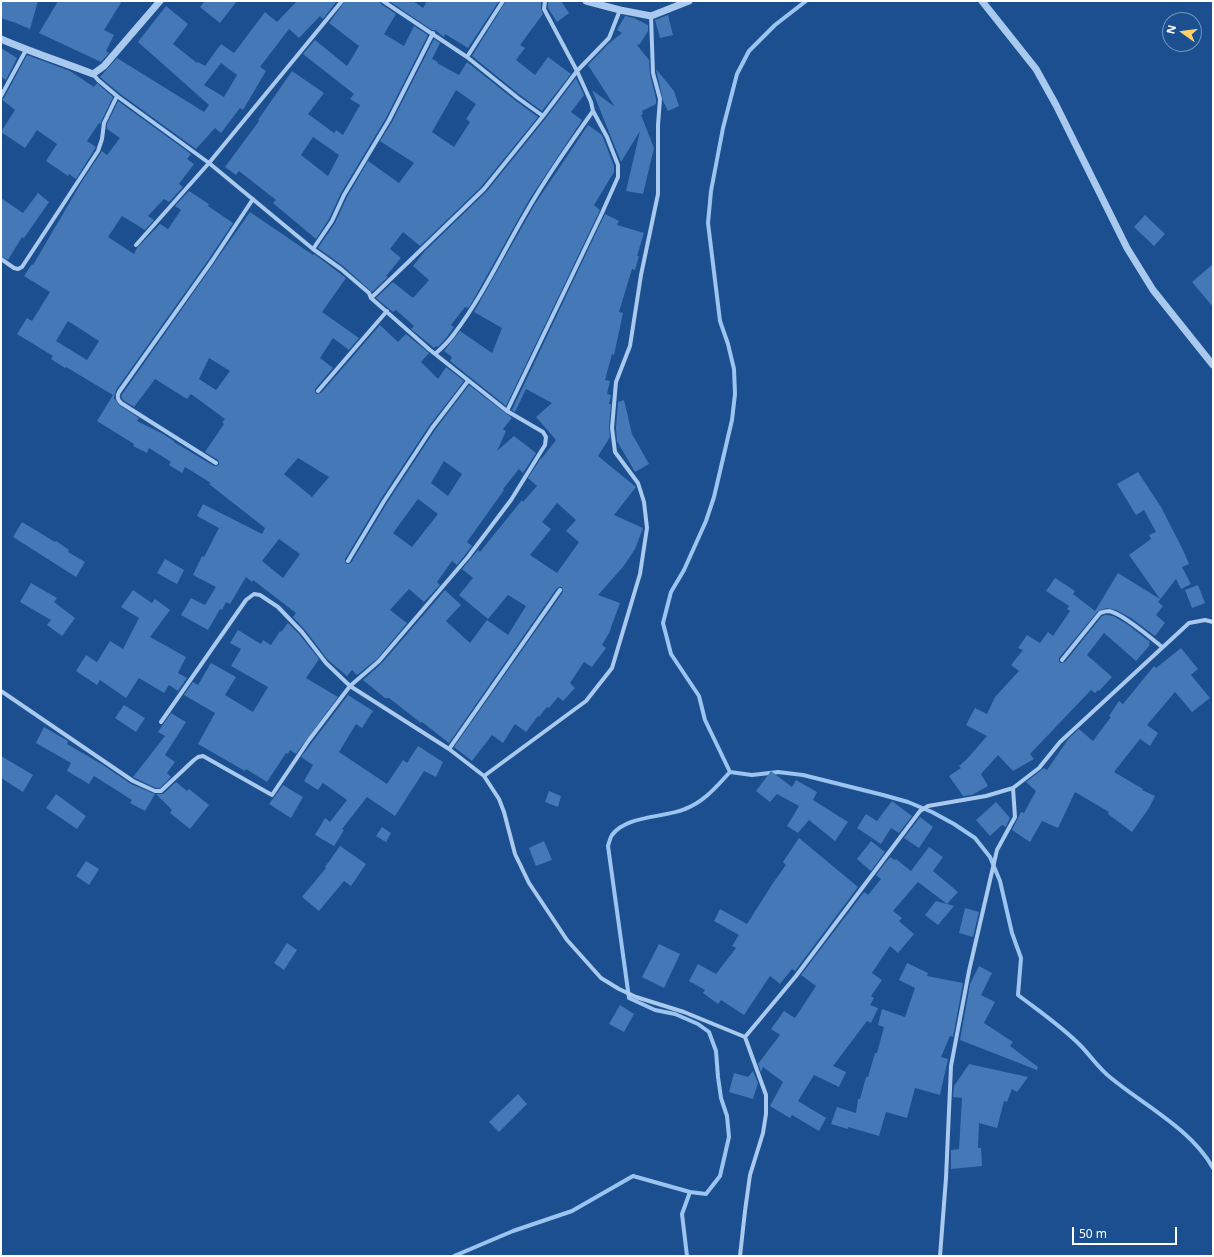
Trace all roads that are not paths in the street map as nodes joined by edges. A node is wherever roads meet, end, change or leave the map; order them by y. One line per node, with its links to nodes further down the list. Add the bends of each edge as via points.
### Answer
1 (160, 1): 16 (street, via 104,66)
2 (342, 1): 21 (street)
3 (383, 1): 11 (street)
4 (503, 1): 14 (street)
5 (545, 1): 15 (street, via 544,9)
6 (586, 1): 9 (street)
7 (689, 1): 10 (street)
8 (982, 1): 29 (street, via 1039,75 1130,253 1153,290)
9 (620, 10): 10 (street); 15 (street, via 609,38)
10 (648, 15): 43 (street, via 652,73 660,99 658,194 641,275 630,346 616,382 612,428 616,452 638,483 644,502 647,528 640,574 612,668 586,701)
11 (432, 33): 14 (street); 24 (street, via 390,120)
12 (1, 39): 13 (street)
13 (26, 50): 16 (street); 17 (street)
14 (467, 56): 20 (street)
15 (577, 71): 19 (street); 20 (street)
16 (93, 74): 18 (street)
17 (1, 96)
18 (117, 96): 21 (street); 25 (street, via 104,123 98,151 22,267 14,268)
19 (593, 111): 28 (street, via 564,151 524,215 478,301 453,335); 32 (street, via 618,165 618,177)
20 (543, 116): 26 (street, via 484,189)
21 (209, 162): 22 (street); 23 (street)
22 (253, 199): 24 (street); 33 (street, via 118,396 121,403)
23 (136, 245)
24 (313, 249): 26 (street, via 341,269 369,293)
25 (1, 259)
26 (371, 298): 27 (street)
27 (387, 311): 28 (street); 31 (street)
28 (435, 354): 30 (street)
29 (1213, 365)
30 (468, 381): 32 (street); 34 (street, via 432,428)
31 (318, 392)
32 (507, 411): 39 (street, via 543,432 546,437 544,445 511,500 468,557 379,661)
33 (216, 463)
34 (348, 561)
35 (560, 590): 42 (street)
36 (1213, 622): 37 (street, via 1204,620 1189,623)
37 (1162, 647): 38 (street, via 1131,623 1107,611 1100,613); 44 (street, via 1060,742 1038,768)
38 (1062, 660)
39 (350, 686): 40 (street, via 308,740 272,795 203,756 194,760 161,791 155,791 133,780); 41 (street, via 326,663 278,607 254,594 246,600); 42 (street)
40 (1, 691)
41 (161, 722)
42 (448, 750): 43 (street)
43 (484, 776): 45 (street, via 499,799 515,854 529,882 567,940 601,978 636,997 684,1012)
44 (1013, 788): 45 (street, via 986,796 928,806 920,811 796,976); 47 (street, via 1015,817 997,850 969,971 951,1066)
45 (745, 1037): 46 (street, via 766,1095 766,1114 750,1176)
46 (740, 1256)
47 (940, 1256)

